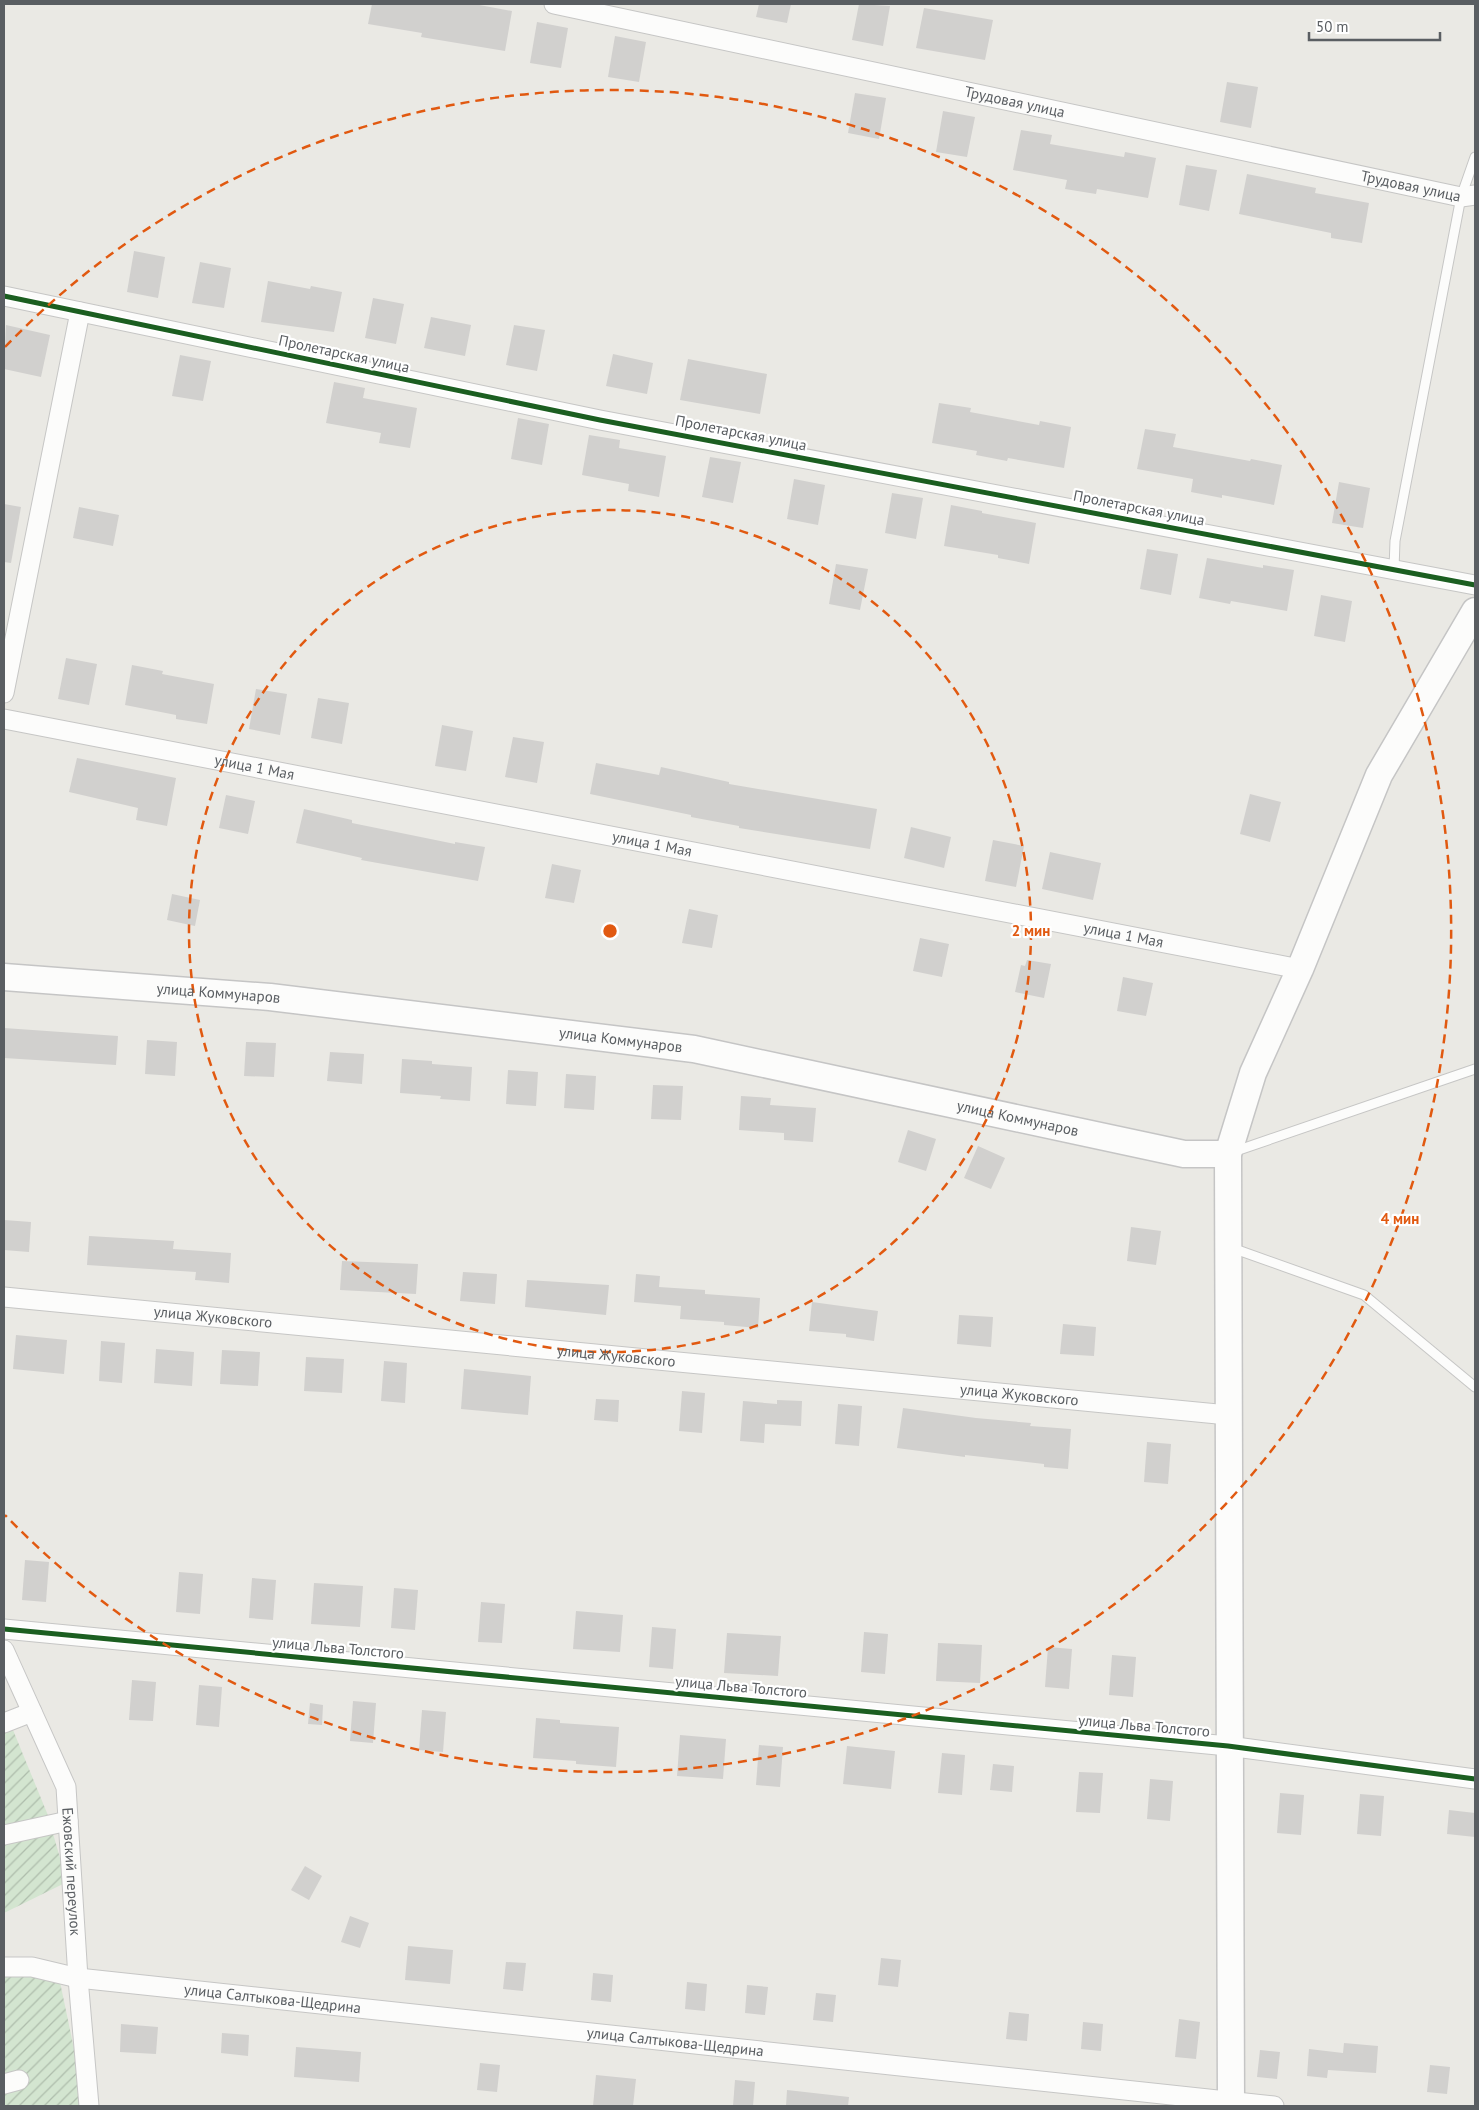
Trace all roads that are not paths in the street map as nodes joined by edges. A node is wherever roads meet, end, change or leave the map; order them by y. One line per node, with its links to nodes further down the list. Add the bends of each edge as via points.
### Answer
1 (554, 4): 3 (street, Трудовая улица)
2 (1475, 157): 3 (lane)
3 (1468, 196): 6 (lane, via 1395,541)
4 (4, 296): 5 (street, Пролетарская улица)
5 (80, 312): 6 (street, Пролетарская улица, via 600,420); 9 (street)
6 (1394, 569): 7 (street, Пролетарская улица)
7 (1475, 585)
8 (1475, 612): 11 (main road, via 1379,776)
9 (4, 693)
10 (4, 719): 11 (street, улица 1 Мая)
11 (1300, 969): 14 (main road, via 1253,1073)
12 (4, 977): 14 (main road, улица Коммунаров, via 270,997 694,1049 1184,1154)
13 (1475, 1069): 14 (lane)
14 (1228, 1154): 15 (main road)
15 (1228, 1247): 17 (lane, via 1364,1295); 18 (main road)
16 (4, 1297): 18 (street, улица Жуковского)
17 (1475, 1387)
18 (1228, 1415): 23 (main road)
19 (4, 1629): 23 (street, улица Льва Толстого)
20 (4, 1650): 21 (street, Ежовский переулок)
21 (32, 1712): 22 (street); 25 (street, Ежовский переулок, via 66,1787)
22 (4, 1724)
23 (1228, 1746): 24 (street, улица Льва Толстого); 29 (main road)
24 (1475, 1779)
25 (68, 1821): 26 (street); 28 (street, Ежовский переулок)
26 (4, 1835)
27 (4, 1967): 28 (street, улица Салтыкова-Щедрина, via 32,1967)
28 (78, 1978): 29 (street, улица Салтыкова-Щедрина); 30 (street, Ежовский переулок)
29 (1231, 2104): 31 (street, улица Салтыкова-Щедрина)
30 (89, 2106)
31 (1274, 2106)

